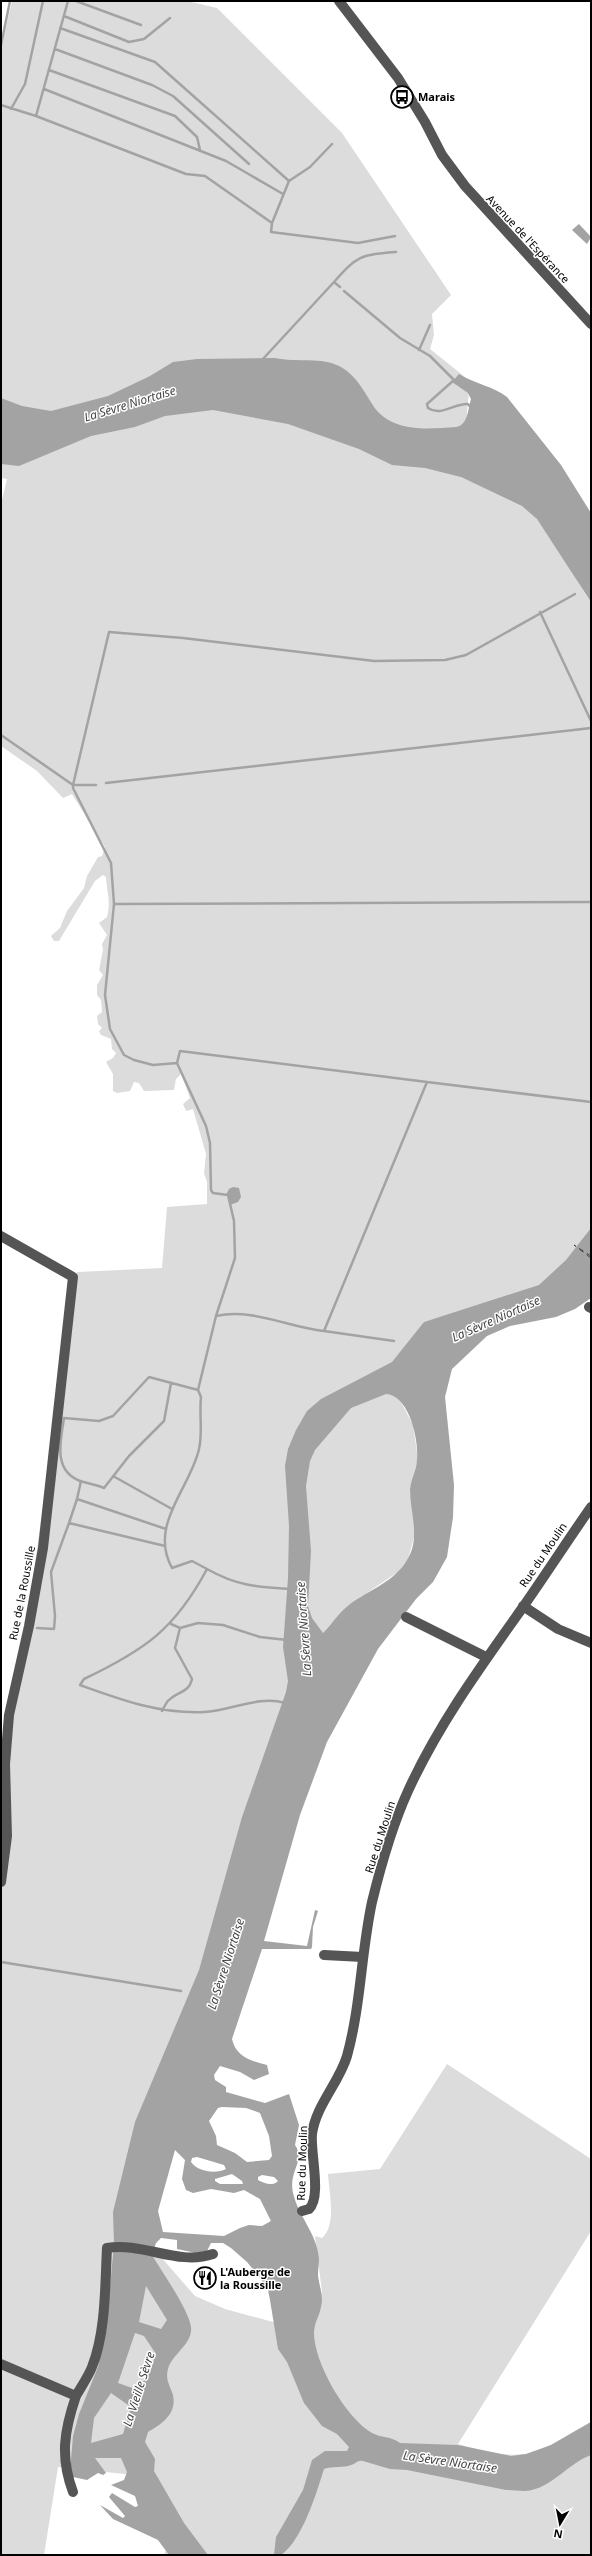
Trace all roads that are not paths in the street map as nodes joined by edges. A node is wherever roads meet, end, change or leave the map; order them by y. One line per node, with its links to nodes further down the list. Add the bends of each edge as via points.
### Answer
1 (339, 1): 2 (street, Avenue de l'Espérance, via 398,78 425,122 441,141 451,166 478,203)
2 (591, 324)
3 (1, 1236): 9 (street, Rue de la Roussille, via 73,1277 41,1563 9,1715 5,1764 7,1836)
4 (591, 1507): 5 (street, Rue du Moulin)
5 (523, 1606): 7 (street, via 558,1629); 8 (street, Rue du Moulin)
6 (406, 1617): 8 (street)
7 (591, 1643)
8 (486, 1657): 11 (street, Rue du Moulin, via 450,1713 408,1791 391,1838 373,1902)
9 (1, 1882)
10 (324, 1955): 11 (street)
11 (363, 1957): 12 (street, Rue du Moulin, via 356,2016 345,2060 316,2119 312,2134 315,2199 309,2209)
12 (302, 2211)
13 (213, 2254): 15 (street, via 195,2259 158,2252 107,2248 102,2318 93,2366)
14 (1, 2364): 15 (street)
15 (76, 2396): 16 (street, via 67,2426 64,2454 65,2471)
16 (73, 2492)

